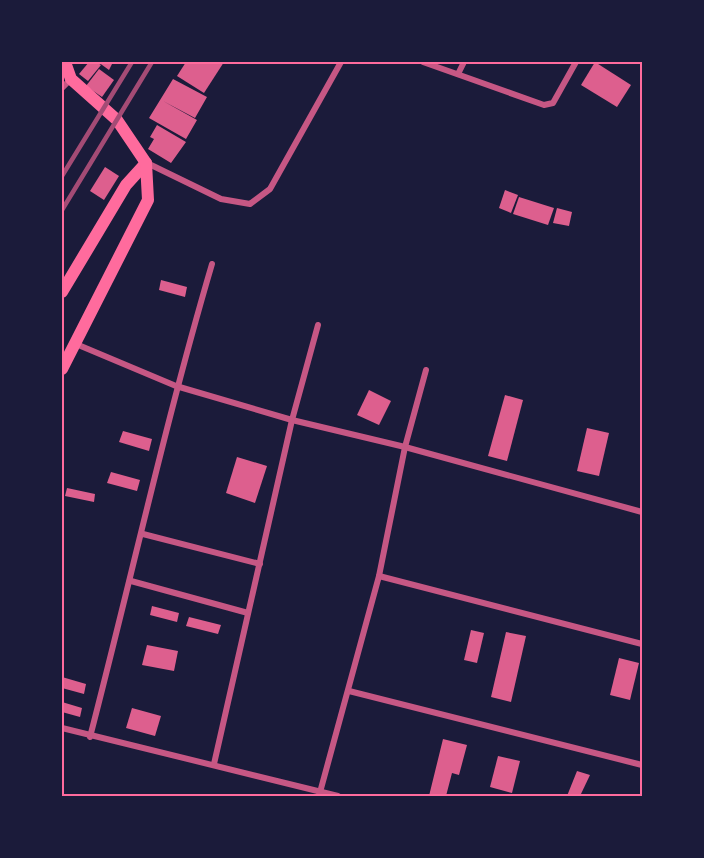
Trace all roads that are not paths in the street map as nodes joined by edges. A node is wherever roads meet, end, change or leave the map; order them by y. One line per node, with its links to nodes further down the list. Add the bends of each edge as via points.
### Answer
1 (65, 62): 7 (main road)
2 (341, 62): 8 (street, via 270,189 250,204 221,199)
3 (423, 62): 6 (street)
4 (464, 62): 6 (street)
5 (576, 62): 6 (street, via 553,103 544,105)
6 (458, 74)
7 (66, 84): 8 (main road, via 117,120)
8 (146, 163): 10 (main road, via 126,185); 12 (main road, via 148,200)
9 (212, 264): 15 (street)
10 (62, 292)
11 (318, 325): 16 (street)
12 (76, 344): 13 (main road); 15 (street)
13 (62, 369)
14 (426, 370): 17 (street)
15 (176, 386): 16 (street); 19 (street)
16 (292, 420): 17 (street); 20 (street)
17 (405, 447): 18 (street); 21 (street)
18 (642, 512)
19 (142, 534): 20 (street); 22 (street)
20 (260, 564): 23 (street)
21 (379, 576): 24 (street); 25 (street)
22 (130, 581): 23 (street); 27 (street)
23 (248, 613): 28 (street)
24 (642, 644)
25 (349, 691): 29 (street); 30 (street)
26 (62, 728): 27 (street)
27 (90, 737): 28 (street)
28 (214, 764): 30 (street)
29 (642, 765)
30 (319, 794): 31 (street)
31 (338, 796)

